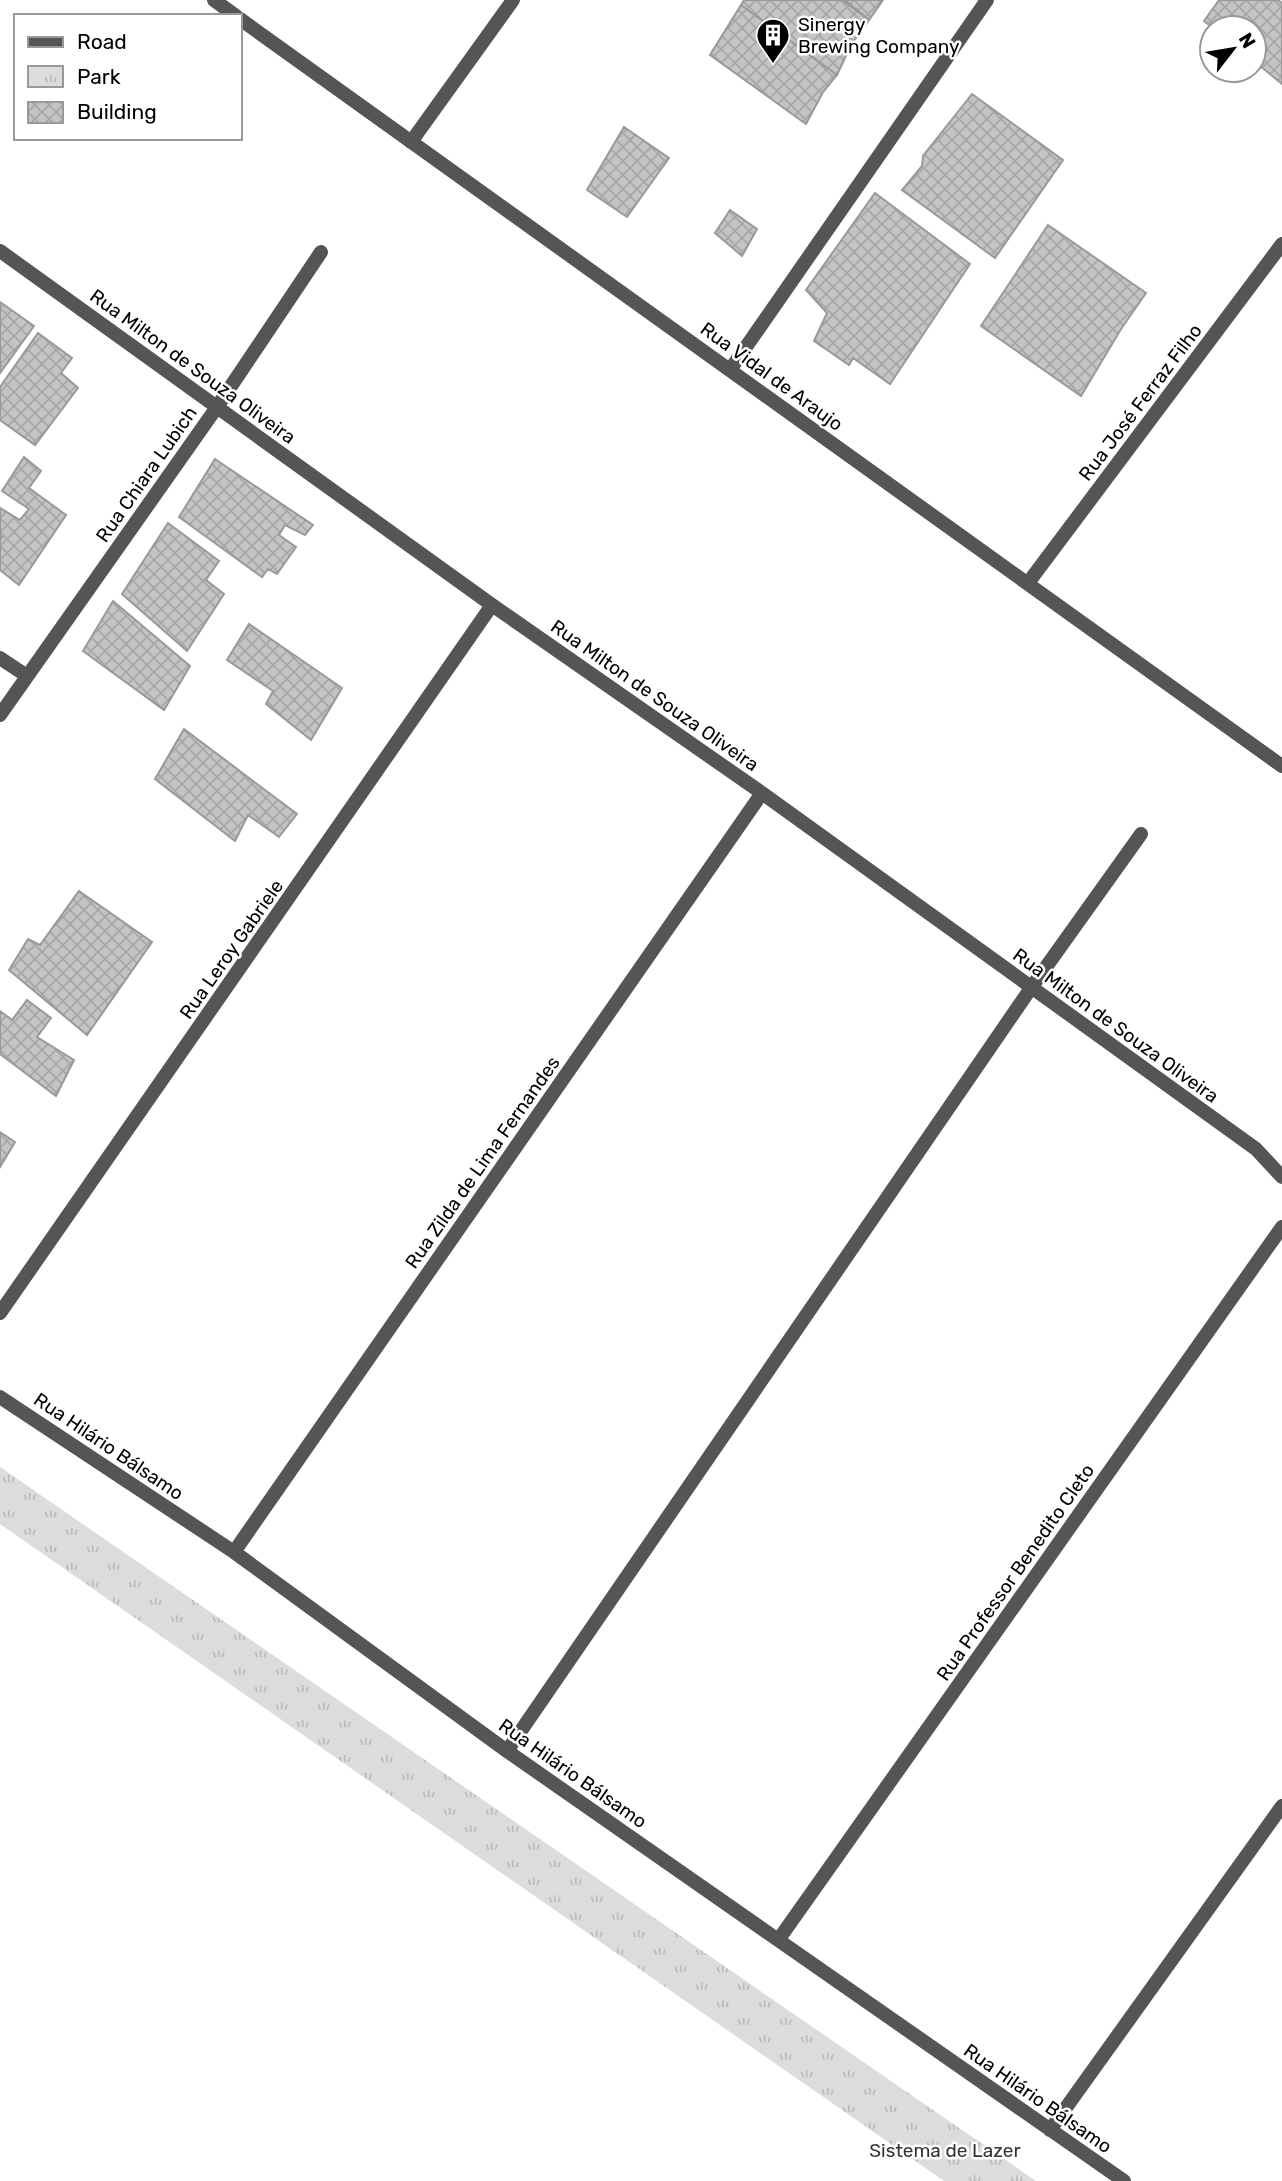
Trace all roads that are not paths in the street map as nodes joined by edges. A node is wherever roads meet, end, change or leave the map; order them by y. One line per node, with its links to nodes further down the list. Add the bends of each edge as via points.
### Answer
1 (214, 0): 4 (street, Rua Vidal de Araujo)
2 (513, 0): 6 (street)
3 (987, 0): 10 (street)
4 (234, 14)
5 (242, 20): 6 (street, Rua Vidal de Araujo)
6 (411, 142): 10 (street, Rua Vidal de Araujo)
7 (1282, 244): 12 (street, Rua José Ferraz Filho)
8 (0, 251): 11 (street, Rua Milton de Souza Oliveira)
9 (321, 252): 11 (street, Rua Chiara Lubich)
10 (730, 370): 12 (street, Rua Vidal de Araujo)
11 (217, 407): 13 (street, Rua Milton de Souza Oliveira); 15 (street, Rua Chiara Lubich)
12 (1028, 583): 17 (street, Rua Vidal de Araujo)
13 (492, 605): 18 (street, Rua Milton de Souza Oliveira); 23 (street, Rua Leroy Gabriele)
14 (0, 657): 15 (street)
15 (27, 676): 16 (street, Rua Chiara Lubich)
16 (0, 715)
17 (1282, 766)
18 (762, 793): 20 (street, Rua Milton de Souza Oliveira); 25 (street, Rua Zilda de Lima Fernandes)
19 (1141, 834): 20 (street)
20 (1031, 988): 21 (street, Rua Milton de Souza Oliveira, via 1256,1149); 26 (street)
21 (1282, 1177)
22 (1282, 1227): 28 (street, Rua Professor Benedito Cleto)
23 (0, 1314)
24 (0, 1397): 25 (street, Rua Hilário Bálsamo)
25 (234, 1552): 26 (street, Rua Hilário Bálsamo)
26 (507, 1751): 28 (street, Rua Hilário Bálsamo)
27 (1282, 1806): 29 (street)
28 (779, 1939): 29 (street, Rua Hilário Bálsamo)
29 (1050, 2130): 30 (street, Rua Hilário Bálsamo)
30 (1124, 2181)

